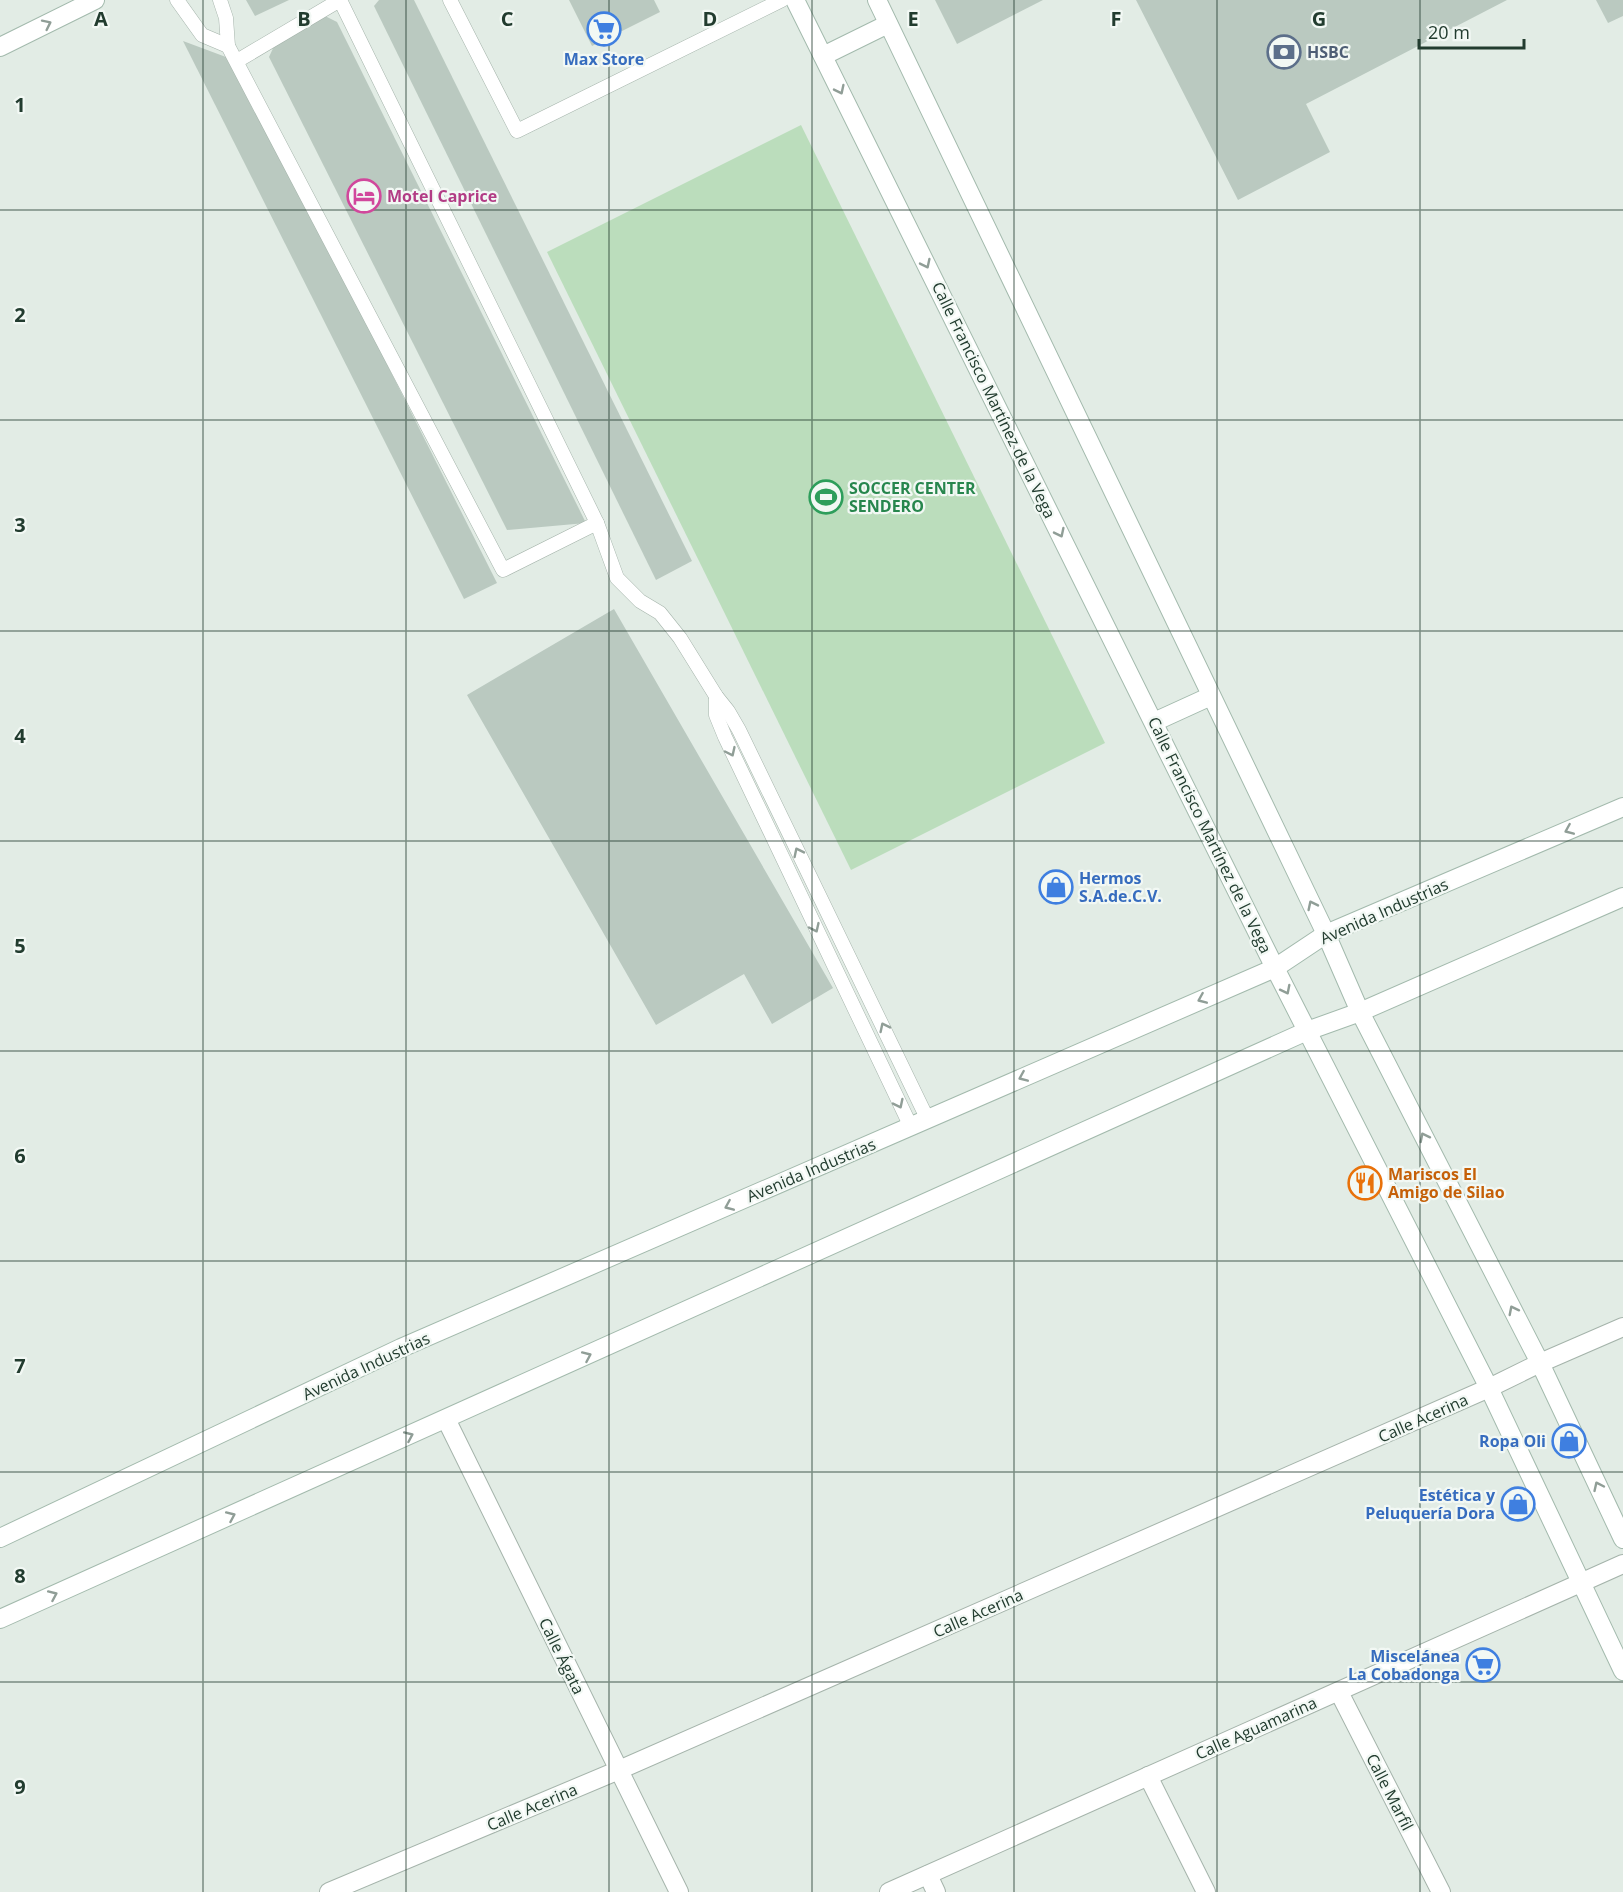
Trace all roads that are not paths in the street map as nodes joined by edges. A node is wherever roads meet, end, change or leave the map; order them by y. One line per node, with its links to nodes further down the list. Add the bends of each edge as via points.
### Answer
1 (95, 0): 10 (main road, one-way to 1)
2 (177, 0): 9 (lane, via 202,35)
3 (220, 0): 9 (lane)
4 (450, 0): 5 (lane, via 517,132)
5 (782, 0)
6 (795, 0): 11 (main road, Calle Francisco Martínez de la Vega)
7 (877, 0): 8 (main road)
8 (888, 24): 11 (main road); 15 (main road)
9 (228, 46): 12 (lane)
10 (0, 47)
11 (823, 56): 16 (main road, Calle Francisco Martínez de la Vega, one-way to 16)
12 (237, 61): 13 (lane, via 503,570); 13 (lane, via 340,0)
13 (597, 523): 14 (lane, via 617,578 640,601 660,613)
14 (716, 696): 23 (lane, one-way to 14, via 739,730); 23 (lane, one-way to 23, via 716,715 725,738)
15 (1211, 696): 16 (main road); 19 (main road, one-way to 15)
16 (1154, 722): 20 (main road, Calle Francisco Martínez de la Vega)
17 (1623, 807): 19 (main road, Avenida Industrias, one-way to 19)
18 (1623, 897): 21 (main road)
19 (1326, 934): 20 (main road, Avenida Industrias); 21 (main road)
20 (1275, 968): 22 (main road, Calle Francisco Martínez de la Vega, one-way to 22); 23 (main road, Avenida Industrias, one-way to 23)
21 (1360, 1012): 22 (main road); 25 (main road, one-way to 21)
22 (1307, 1031): 26 (main road, Calle Francisco Martínez de la Vega); 27 (main road, one-way to 22)
23 (919, 1122): 28 (main road, Avenida Industrias, one-way to 28, via 401,1348)
24 (1623, 1327): 25 (main road, Calle Acerina)
25 (1540, 1364): 26 (main road, Calle Acerina); 29 (main road, one-way to 25)
26 (1490, 1388): 31 (main road, Calle Francisco Martínez de la Vega); 35 (main road, Calle Acerina)
27 (446, 1419): 32 (main road, one-way to 27); 35 (main road, Calle Ágata)
28 (0, 1538)
29 (1623, 1539)
30 (1623, 1564): 31 (main road, Calle Aguamarina)
31 (1580, 1582): 33 (main road, Calle Francisco Martínez de la Vega); 34 (main road, Calle Aguamarina)
32 (0, 1619)
33 (1623, 1671)
34 (1339, 1692): 36 (main road, Calle Aguamarina); 43 (main road, Calle Marfil)
35 (619, 1770): 38 (main road, Calle Acerina); 39 (main road, Calle Ágata)
36 (1148, 1776): 37 (main road, Calle Aguamarina); 42 (main road)
37 (928, 1875): 40 (main road, Calle Aguamarina); 41 (main road)
38 (329, 1892)
39 (679, 1892)
40 (889, 1892)
41 (936, 1892)
42 (1206, 1892)
43 (1441, 1892)

